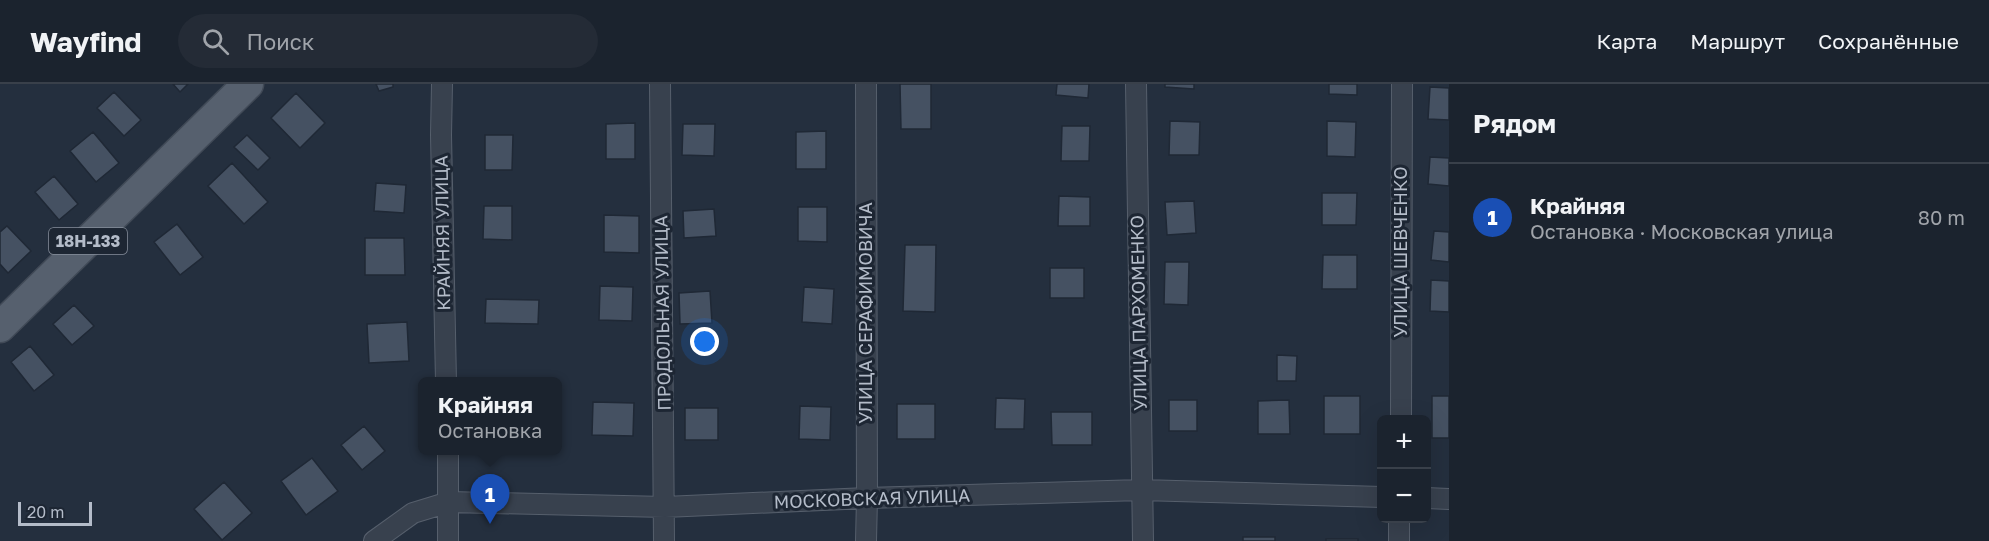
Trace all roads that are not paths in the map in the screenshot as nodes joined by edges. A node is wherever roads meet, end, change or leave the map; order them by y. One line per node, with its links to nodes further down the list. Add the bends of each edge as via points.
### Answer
1 (248, 84): 7 (main road, 18Н-133)
2 (442, 84): 8 (street, КРАЙНЯЯ УЛИЦА)
3 (660, 84): 17 (street, ПРОДОЛЬНАЯ УЛИЦА)
4 (866, 84): 13 (street, УЛИЦА СЕРАФИМОВИЧА)
5 (1136, 84): 11 (street, УЛИЦА ПАРХОМЕНКО)
6 (1402, 84): 9 (street, УЛИЦА ШЕВЧЕНКО)
7 (0, 327)
8 (446, 377)
9 (1401, 415)
10 (448, 455): 16 (street)
11 (1142, 490): 12 (street, МОСКОВСКАЯ УЛИЦА); 13 (street, МОСКОВСКАЯ УЛИЦА); 23 (street, УЛИЦА ПАРХОМЕНКО)
12 (1377, 497)
13 (867, 498): 17 (street, МОСКОВСКАЯ УЛИЦА); 22 (street, УЛИЦА СЕРАФИМОВИЧА)
14 (1431, 498): 15 (street)
15 (1449, 499)
16 (449, 502): 17 (street, МОСКОВСКАЯ УЛИЦА); 19 (street, МОСКОВСКАЯ УЛИЦА, via 413,513); 20 (street)
17 (665, 507): 21 (street, ПРОДОЛЬНАЯ УЛИЦА)
18 (1399, 523): 24 (street)
19 (374, 541)
20 (448, 541)
21 (664, 541)
22 (866, 541)
23 (1143, 541)
24 (1399, 541)

